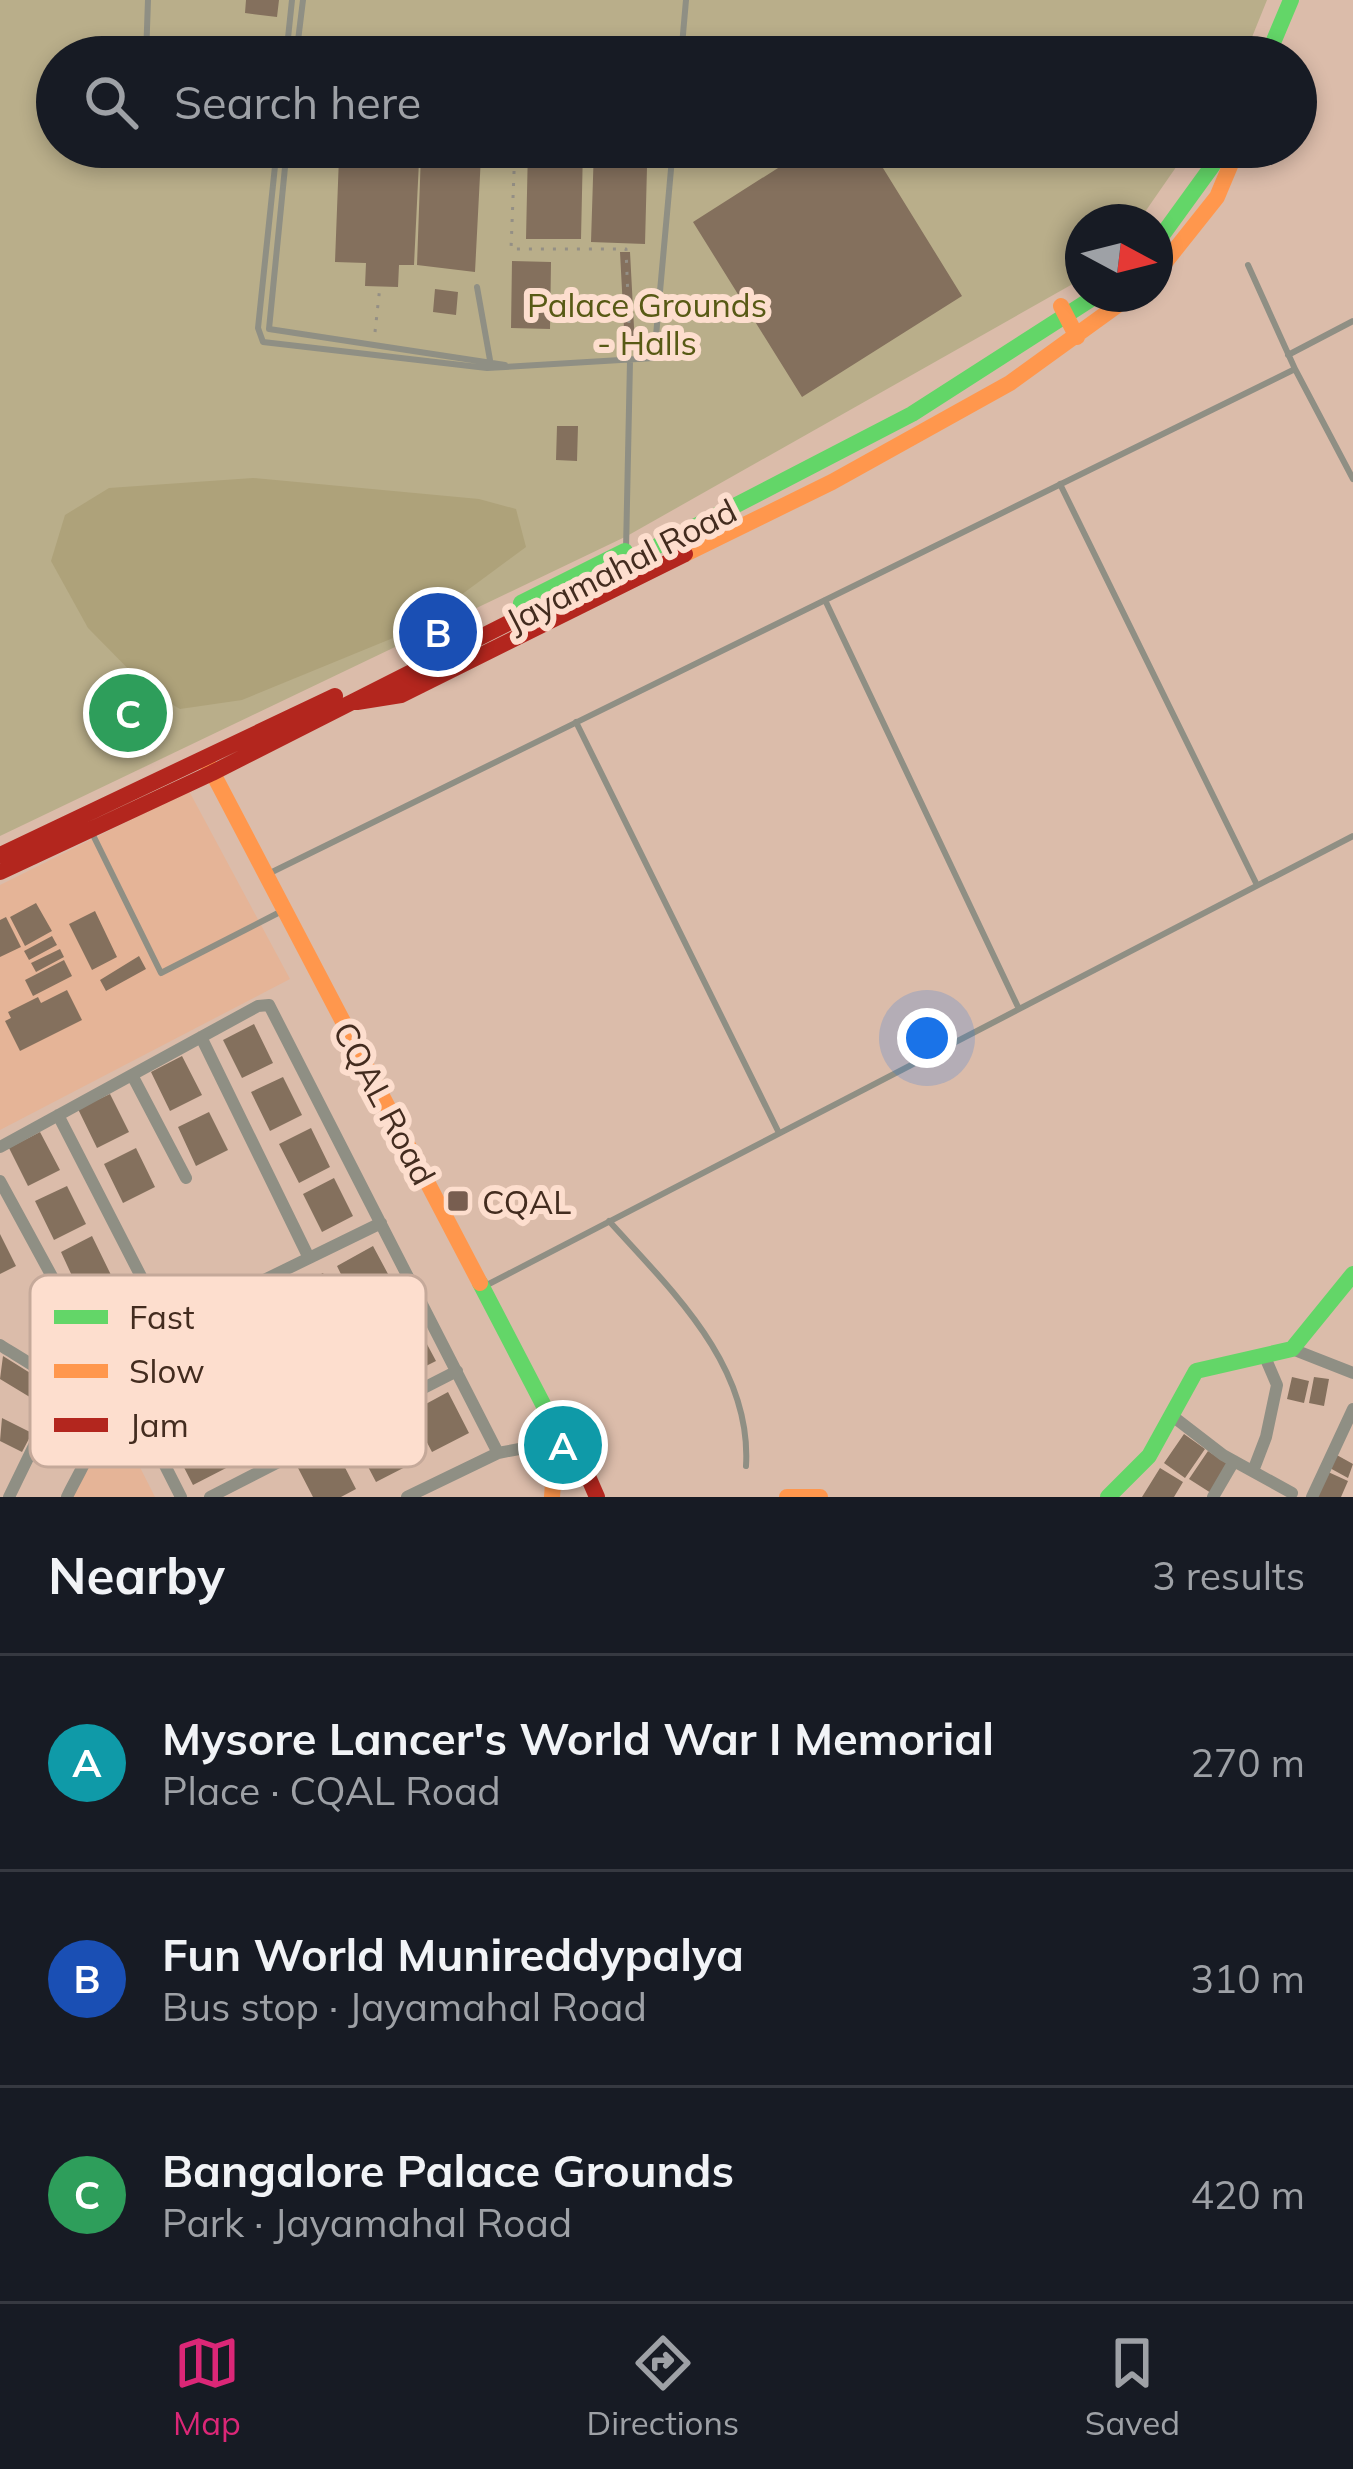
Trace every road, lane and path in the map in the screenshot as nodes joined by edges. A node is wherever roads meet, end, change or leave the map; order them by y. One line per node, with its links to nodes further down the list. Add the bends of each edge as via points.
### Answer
1 (148, 0): 7 (lane)
2 (292, 0): 8 (lane)
3 (303, 0): 9 (lane)
4 (686, 0): 10 (lane)
5 (1291, 0): 11 (main road)
6 (1301, 0): 12 (main road)
7 (147, 36)
8 (288, 36)
9 (299, 36)
10 (683, 36)
11 (1276, 36)
12 (1287, 36)
13 (275, 168): 32 (lane, via 258,336)
14 (285, 168): 30 (lane, via 269,329)
15 (514, 168): 37 (path, via 511,249 626,249)
16 (672, 168): 37 (lane, via 656,352)
17 (1209, 168): 20 (main road)
18 (1212, 168): 21 (main road)
19 (1220, 168): 22 (main road, via 1208,210)
20 (1173, 209)
21 (1173, 221)
22 (1173, 253)
23 (1248, 265): 34 (lane)
24 (380, 286): 31 (path)
25 (477, 287): 35 (lane)
26 (1063, 311): 29 (main road); 44 (main road, Jayamahal Road)
27 (1110, 312): 29 (main road)
28 (1353, 321): 34 (lane)
29 (1077, 337): 45 (main road, via 958,413 714,544)
30 (330, 339): 31 (lane); 32 (lane)
31 (374, 344): 33 (lane)
32 (329, 350): 36 (lane)
33 (417, 350): 35 (lane); 36 (lane)
34 (1288, 355): 39 (lane)
35 (490, 359): 38 (lane)
36 (416, 360): 38 (lane)
37 (630, 362): 38 (lane); 44 (lane)
38 (512, 367)
39 (1295, 369): 41 (lane); 43 (lane)
40 (1353, 454): 41 (lane)
41 (1343, 459): 42 (lane)
42 (1353, 478)
43 (1060, 484): 46 (lane); 54 (lane)
44 (637, 549): 45 (main road, Jayamahal Road)
45 (597, 582): 48 (main road, Jayamahal Road); 48 (main road, Jayamahal Road)
46 (825, 600): 47 (lane); 56 (lane)
47 (576, 722): 53 (lane); 60 (lane)
48 (208, 765): 49 (main road, Jayamahal Road); 51 (main road, Jayamahal Road); 53 (main road, CQAL Road)
49 (91, 830): 52 (main road, Jayamahal Road); 55 (lane, via 161,974)
50 (1353, 836): 54 (lane)
51 (0, 855)
52 (0, 872)
53 (265, 875): 55 (main road, CQAL Road)
54 (1258, 885): 56 (lane)
55 (284, 910): 72 (main road, CQAL Road)
56 (1019, 1009): 60 (lane)
57 (201, 1037): 58 (street); 65 (street, via 269,1005); 66 (street)
58 (132, 1075): 59 (street); 62 (street)
59 (58, 1115): 61 (street); 69 (street)
60 (778, 1133): 64 (lane)
61 (0, 1147)
62 (186, 1178)
63 (0, 1180): 68 (street)
64 (609, 1221): 72 (lane); 87 (lane, via 717,1349 748,1437)
65 (381, 1223): 66 (street); 71 (street)
66 (309, 1258): 70 (street)
67 (1353, 1274): 75 (main road)
68 (51, 1275)
69 (140, 1275)
70 (274, 1275)
71 (408, 1275)
72 (480, 1288): 83 (main road, CQAL Road)
73 (426, 1311): 78 (street)
74 (0, 1345): 77 (street)
75 (1292, 1349): 76 (main road); 79 (street)
76 (1264, 1357): 82 (main road, via 1199,1368); 91 (street, via 1277,1385)
77 (30, 1365)
78 (457, 1371): 80 (street); 85 (street)
79 (1353, 1372)
80 (426, 1387)
81 (1353, 1409): 104 (street)
82 (1174, 1418): 86 (street); 102 (main road, via 1133,1478)
83 (555, 1444): 85 (street); 98 (main road); 99 (main road, CQAL Road, via 570,1434)
84 (30, 1453): 93 (street)
85 (498, 1453): 97 (street)
86 (1234, 1461): 91 (street); 103 (street)
87 (746, 1466)
88 (81, 1467): 94 (street)
89 (166, 1467): 95 (street)
90 (269, 1467): 96 (street)
91 (1252, 1471): 92 (street)
92 (1290, 1494)
93 (9, 1497)
94 (67, 1497)
95 (181, 1497)
96 (210, 1497)
97 (406, 1497)
98 (552, 1497)
99 (597, 1497)
100 (787, 1497): 101 (main road)
101 (820, 1497)
102 (1108, 1497)
103 (1213, 1497)
104 (1312, 1497)

